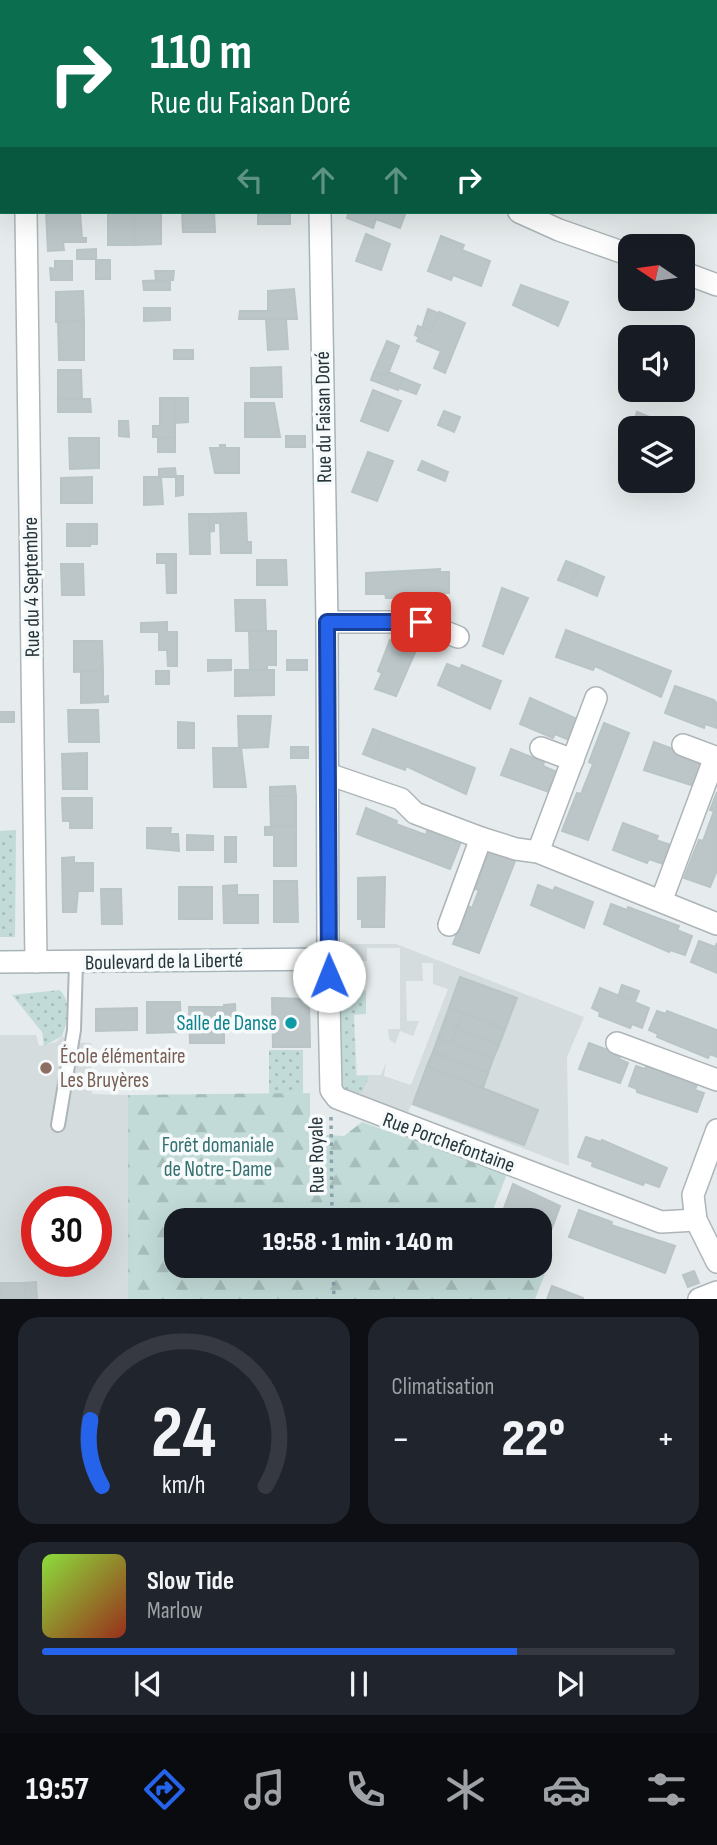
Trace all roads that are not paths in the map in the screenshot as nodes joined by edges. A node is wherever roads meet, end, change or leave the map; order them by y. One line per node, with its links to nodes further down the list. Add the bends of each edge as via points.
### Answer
1 (26, 214): 21 (street, Rue du 4 Septembre)
2 (320, 214): 7 (street, Rue du Faisan Doré)
3 (523, 214): 4 (street)
4 (618, 251)
5 (695, 277): 6 (street)
6 (717, 285)
7 (327, 622): 8 (street, via 421,622); 13 (street, Rue du Faisan Doré)
8 (458, 637)
9 (596, 698): 12 (street)
10 (683, 745): 16 (street, via 715,757)
11 (541, 748): 12 (street)
12 (573, 760): 15 (street)
13 (328, 774): 14 (street, via 401,799 415,813); 19 (street, Rue du Faisan Doré)
14 (481, 838): 15 (street); 18 (street)
15 (538, 852): 16 (street)
16 (662, 899): 17 (street)
17 (717, 924)
18 (449, 925)
19 (328, 958): 22 (street, Boulevard de la Liberté); 27 (street, Rue Porchefontaine, via 331,1090 337,1098 661,1222)
20 (0, 962): 21 (street, Boulevard de la Liberté)
21 (36, 962): 22 (street, Boulevard de la Liberté)
22 (76, 962): 25 (lane, via 74,1030)
23 (617, 1043): 24 (street)
24 (717, 1080)
25 (58, 1125)
26 (717, 1130): 27 (street, via 693,1195)
27 (696, 1220): 28 (street)
28 (715, 1252)
29 (717, 1292): 30 (street)
30 (699, 1299)

